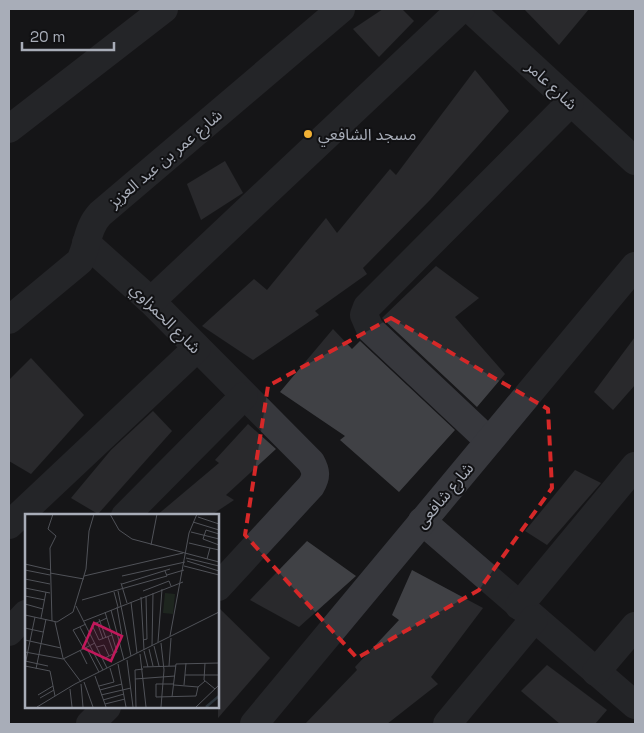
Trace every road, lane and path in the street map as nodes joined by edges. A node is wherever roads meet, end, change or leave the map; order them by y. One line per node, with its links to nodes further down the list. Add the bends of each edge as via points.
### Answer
1 (164, 9): 6 (street)
2 (341, 9): 8 (street, شارع عمر بن عبد العزيز, via 100,214 92,222)
3 (461, 9): 10 (street)
4 (470, 9): 5 (street, شارع عامر)
5 (570, 103): 7 (street, شارع عامر); 14 (street, via 367,306 364,315 370,329)
6 (9, 129)
7 (635, 161)
8 (86, 242): 10 (street, شارع الحمزاوي); 11 (street, شارع عمر بن عبد العزيز, via 85,252 74,268)
9 (635, 266): 14 (street, شارع شافعى)
10 (151, 302): 12 (street, شارع الحمزاوي)
11 (9, 320)
12 (197, 348): 13 (street, شارع الحمزاوي); 18 (street)
13 (244, 396): 16 (street); 19 (street, شارع الحمزاوي, via 311,462 316,478)
14 (489, 441): 17 (street, شارع شافعى)
15 (635, 466): 20 (street)
16 (127, 514)
17 (422, 521): 20 (street); 28 (street, شارع شافعى)
18 (9, 526)
19 (219, 586)
20 (526, 613): 24 (street); 29 (street)
21 (25, 615): 23 (street)
22 (635, 626): 24 (street)
23 (9, 632)
24 (596, 672): 25 (street)
25 (635, 705)
26 (105, 708): 27 (street)
27 (90, 724)
28 (254, 724)
29 (448, 724)

